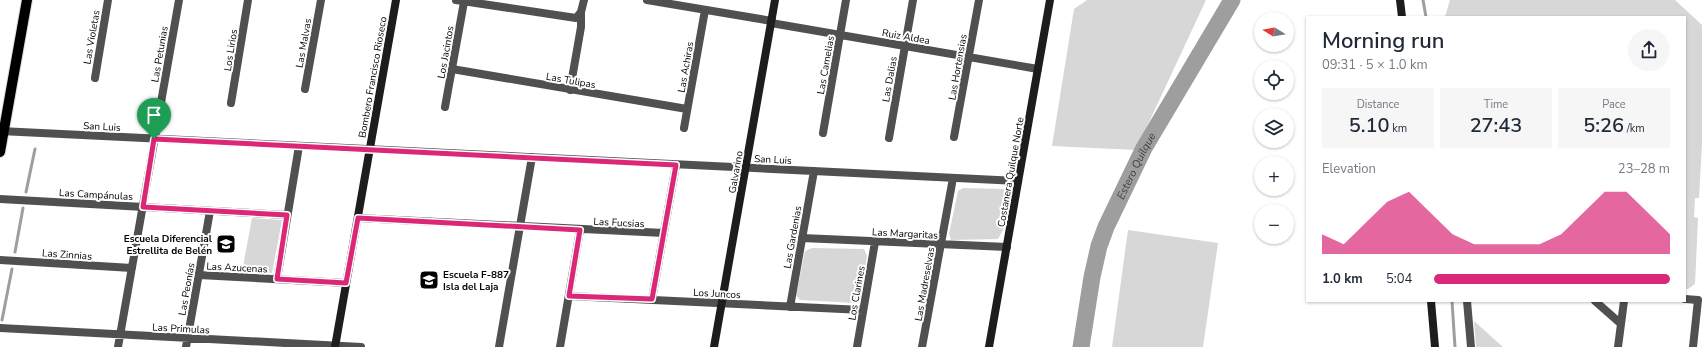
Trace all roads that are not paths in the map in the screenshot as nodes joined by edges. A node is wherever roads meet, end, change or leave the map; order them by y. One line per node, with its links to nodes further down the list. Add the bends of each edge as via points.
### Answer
1 (27, 0): 32 (main road)
2 (108, 0): 25 (street, Las Violetas)
3 (179, 0): 36 (street, Las Petunias)
4 (248, 0): 28 (street, Los Lirios)
5 (320, 0): 26 (street, Las Malvas)
6 (396, 0): 38 (main road, Bombero Francisco Rioseco)
7 (584, 0): 17 (street)
8 (651, 0): 16 (street, Ruiz Aldea)
9 (775, 0): 19 (main road, Galvarino)
10 (846, 0): 20 (street, Las Camelias)
11 (913, 0): 21 (street, Las Dalias)
12 (979, 0): 22 (street, Las Hortensias)
13 (1050, 0): 24 (main road, Costanera Quilque Norte)
14 (1400, 0): 18 (main road)
15 (460, 1): 17 (street, via 573,18); 23 (street, Los Jacintos)
16 (705, 10): 19 (street, Ruiz Aldea); 30 (street, Las Achiras)
17 (581, 12): 27 (street, via 581,27)
18 (1402, 16)
19 (772, 22): 20 (street, Ruiz Aldea); 42 (main road, Galvarino)
20 (841, 35): 21 (street, Ruiz Aldea); 33 (street, Las Camelias)
21 (905, 46): 22 (street, Ruiz Aldea); 34 (street, Las Dalias)
22 (969, 57): 24 (street, Ruiz Aldea); 35 (street, Las Hortensias)
23 (452, 69): 27 (street, Las Tulipas); 29 (street, Los Jacintos)
24 (1038, 69): 45 (main road, Costanera Quilque Norte)
25 (95, 78)
26 (305, 89)
27 (570, 90): 30 (street, Las Tulipas)
28 (231, 103)
29 (445, 107)
30 (687, 110): 31 (street, Las Achiras)
31 (684, 128)
32 (2, 131): 36 (street, San Luis); 39 (main road)
33 (823, 133)
34 (888, 138)
35 (954, 138)
36 (154, 139): 37 (street, San Luis); 47 (street, Las Petunias)
37 (299, 146): 38 (street, San Luis); 49 (street)
38 (370, 149): 40 (street, San Luis); 50 (main road, Bombero Francisco Rioseco)
39 (0, 152)
40 (532, 158): 41 (street, San Luis); 51 (street)
41 (676, 165): 42 (street, San Luis); 53 (street)
42 (746, 168): 43 (street, San Luis); 71 (main road, Galvarino)
43 (814, 171): 44 (street, San Luis); 54 (street, Las Gardenias)
44 (953, 178): 45 (street, San Luis); 56 (street, Las Madreselvas)
45 (1018, 182): 57 (main road, Costanera Quilque Norte)
46 (0, 199): 47 (street, Las Campánulas)
47 (143, 207): 48 (street, Las Campánulas); 59 (street, Las Petunias)
48 (210, 211): 49 (street, Las Campánulas); 60 (street, Las Peonías)
49 (287, 215): 61 (street)
50 (358, 218): 51 (street, Las Fucsias); 62 (main road, Bombero Francisco Rioseco)
51 (519, 226): 52 (street, Las Fucsias); 82 (street)
52 (580, 230): 53 (street, Las Fucsias); 63 (street)
53 (664, 234): 64 (street)
54 (802, 238): 55 (street, Las Margaritas); 72 (street, Las Gardenias)
55 (875, 242): 56 (street, Las Margaritas); 73 (street, Los Clarines)
56 (941, 245): 57 (street, Las Margaritas); 86 (street, Las Madreselvas)
57 (1007, 247): 87 (main road, Costanera Quilque Norte)
58 (0, 260): 59 (street, Las Zinnias)
59 (132, 268): 76 (street, Las Petunias)
60 (199, 274): 61 (street, Las Azucenas); 77 (street, Las Peonías)
61 (277, 279): 62 (street, Las Azucenas)
62 (346, 283): 78 (main road, Bombero Francisco Rioseco)
63 (569, 296): 64 (street, Los Juncos); 83 (street)
64 (652, 299): 71 (street, Los Juncos)
65 (1686, 299): 66 (street)
66 (1700, 299): 91 (street)
67 (1431, 302): 88 (main road)
68 (1467, 302): 89 (street)
69 (1596, 302): 74 (street)
70 (1624, 302): 74 (street)
71 (722, 303): 72 (street, Los Juncos); 84 (main road, Galvarino)
72 (790, 307): 73 (street, Los Juncos)
73 (863, 310): 85 (street, Los Clarines)
74 (1620, 323): 90 (street)
75 (0, 328): 76 (street, Las Primulas)
76 (120, 334): 77 (street, Las Primulas); 79 (street, Las Petunias)
77 (187, 338): 78 (street, Las Primulas); 80 (street, Las Peonías)
78 (335, 346): 81 (street, Las Primulas)
79 (118, 347)
80 (186, 347)
81 (361, 347)
82 (499, 347)
83 (560, 347)
84 (714, 347)
85 (857, 347)
86 (922, 347)
87 (989, 347)
88 (1436, 347)
89 (1471, 347)
90 (1618, 347)
91 (1693, 347)

